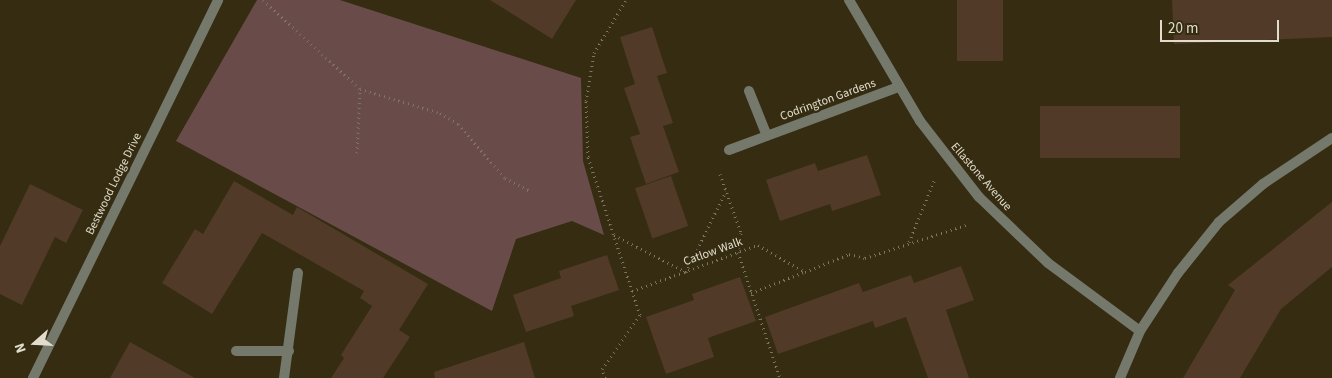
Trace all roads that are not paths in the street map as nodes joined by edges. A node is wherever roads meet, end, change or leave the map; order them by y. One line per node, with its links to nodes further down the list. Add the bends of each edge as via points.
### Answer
1 (218, 0): 12 (street, Bestwood Lodge Drive)
2 (849, 0): 3 (street, Ellastone Avenue)
3 (898, 87): 5 (street, Codrington Gardens); 9 (street, Ellastone Avenue, via 944,156 996,215 1048,263)
4 (749, 91): 5 (street)
5 (767, 136): 7 (street, Codrington Gardens)
6 (1332, 138): 9 (street, via 1263,184 1219,222 1178,273)
7 (729, 150)
8 (298, 273): 11 (street)
9 (1140, 330): 14 (street)
10 (236, 351): 11 (street)
11 (289, 351): 13 (street)
12 (33, 378)
13 (284, 378)
14 (1120, 378)

